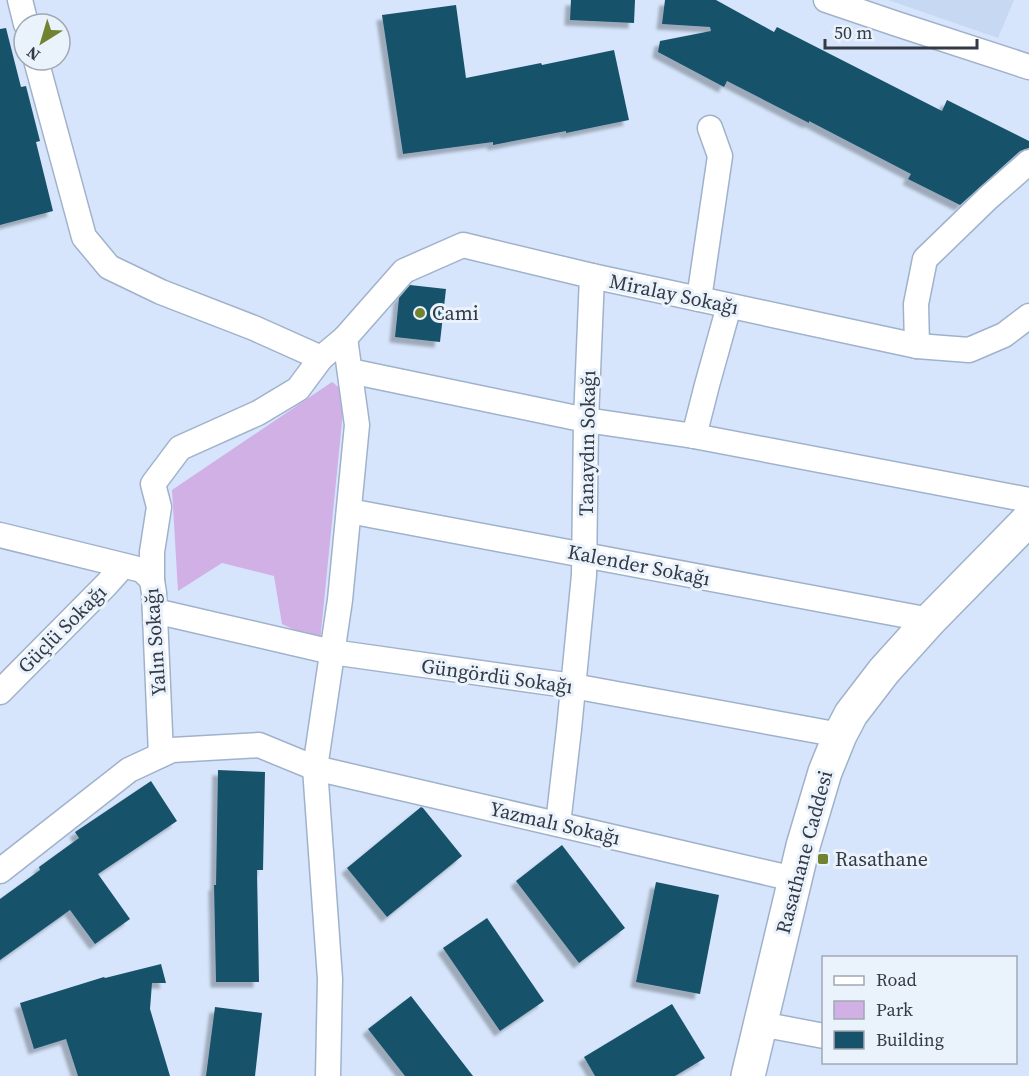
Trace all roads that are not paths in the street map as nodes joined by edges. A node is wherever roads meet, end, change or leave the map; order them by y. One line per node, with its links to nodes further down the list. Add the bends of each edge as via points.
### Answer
1 (826, 0): 2 (street)
2 (1029, 67)
3 (39, 72): 12 (street, via 84,237 109,267)
4 (710, 128): 7 (street, via 720,156)
5 (1029, 162): 11 (street, via 925,259 916,304)
6 (592, 276): 7 (street, Miralay Sokağı); 10 (street, Miralay Sokağı, via 463,245 404,271); 14 (street, Tanaydın Sokağı)
7 (699, 299): 8 (street, Miralay Sokağı)
8 (729, 306): 11 (street, Miralay Sokağı); 15 (street)
9 (1029, 316): 11 (street, Miralay Sokağı, via 1004,335 969,350)
10 (345, 338): 12 (street, Miralay Sokağı); 13 (street)
11 (917, 346)
12 (321, 358): 22 (street, Miralay Sokağı, via 298,389 258,413 180,448 153,484 159,507)
13 (350, 371): 14 (street); 17 (street, via 357,425)
14 (586, 420): 15 (street); 20 (street, Tanaydın Sokağı)
15 (694, 436): 16 (street)
16 (1029, 500)
17 (349, 510): 20 (street, Kalender Sokağı); 25 (street)
18 (1029, 519): 24 (street, Rasathane Caddesi)
19 (0, 535): 21 (street, Yalın Sokağı)
20 (584, 555): 24 (street, Kalender Sokağı); 26 (street, Tanaydın Sokağı)
21 (123, 566): 22 (street, Yalın Sokağı, via 142,570); 27 (street, Güçlü Sokağı)
22 (152, 580): 23 (street, Yalın Sokağı)
23 (155, 611): 25 (street, Güngördü Sokağı); 29 (street, Yalın Sokağı)
24 (930, 621): 28 (street, Rasathane Caddesi, via 867,692)
25 (332, 652): 26 (street, Güngördü Sokağı); 30 (street)
26 (573, 686): 28 (street, Güngördü Sokağı); 31 (street, Tanaydın Sokağı)
27 (0, 692)
28 (840, 735): 33 (street, Rasathane Caddesi, via 825,772)
29 (161, 755): 30 (street, Yazmalı Sokağı, via 172,750 260,745); 32 (street, Yazmalı Sokağı, via 129,770)
30 (315, 768): 31 (street, Yazmalı Sokağı); 36 (street, via 330,979)
31 (558, 824): 33 (street, Yazmalı Sokağı)
32 (0, 871)
33 (794, 879): 34 (street, Rasathane Caddesi)
34 (760, 1024): 35 (street); 37 (street, Rasathane Caddesi)
35 (822, 1036)
36 (328, 1076)
37 (748, 1076)

